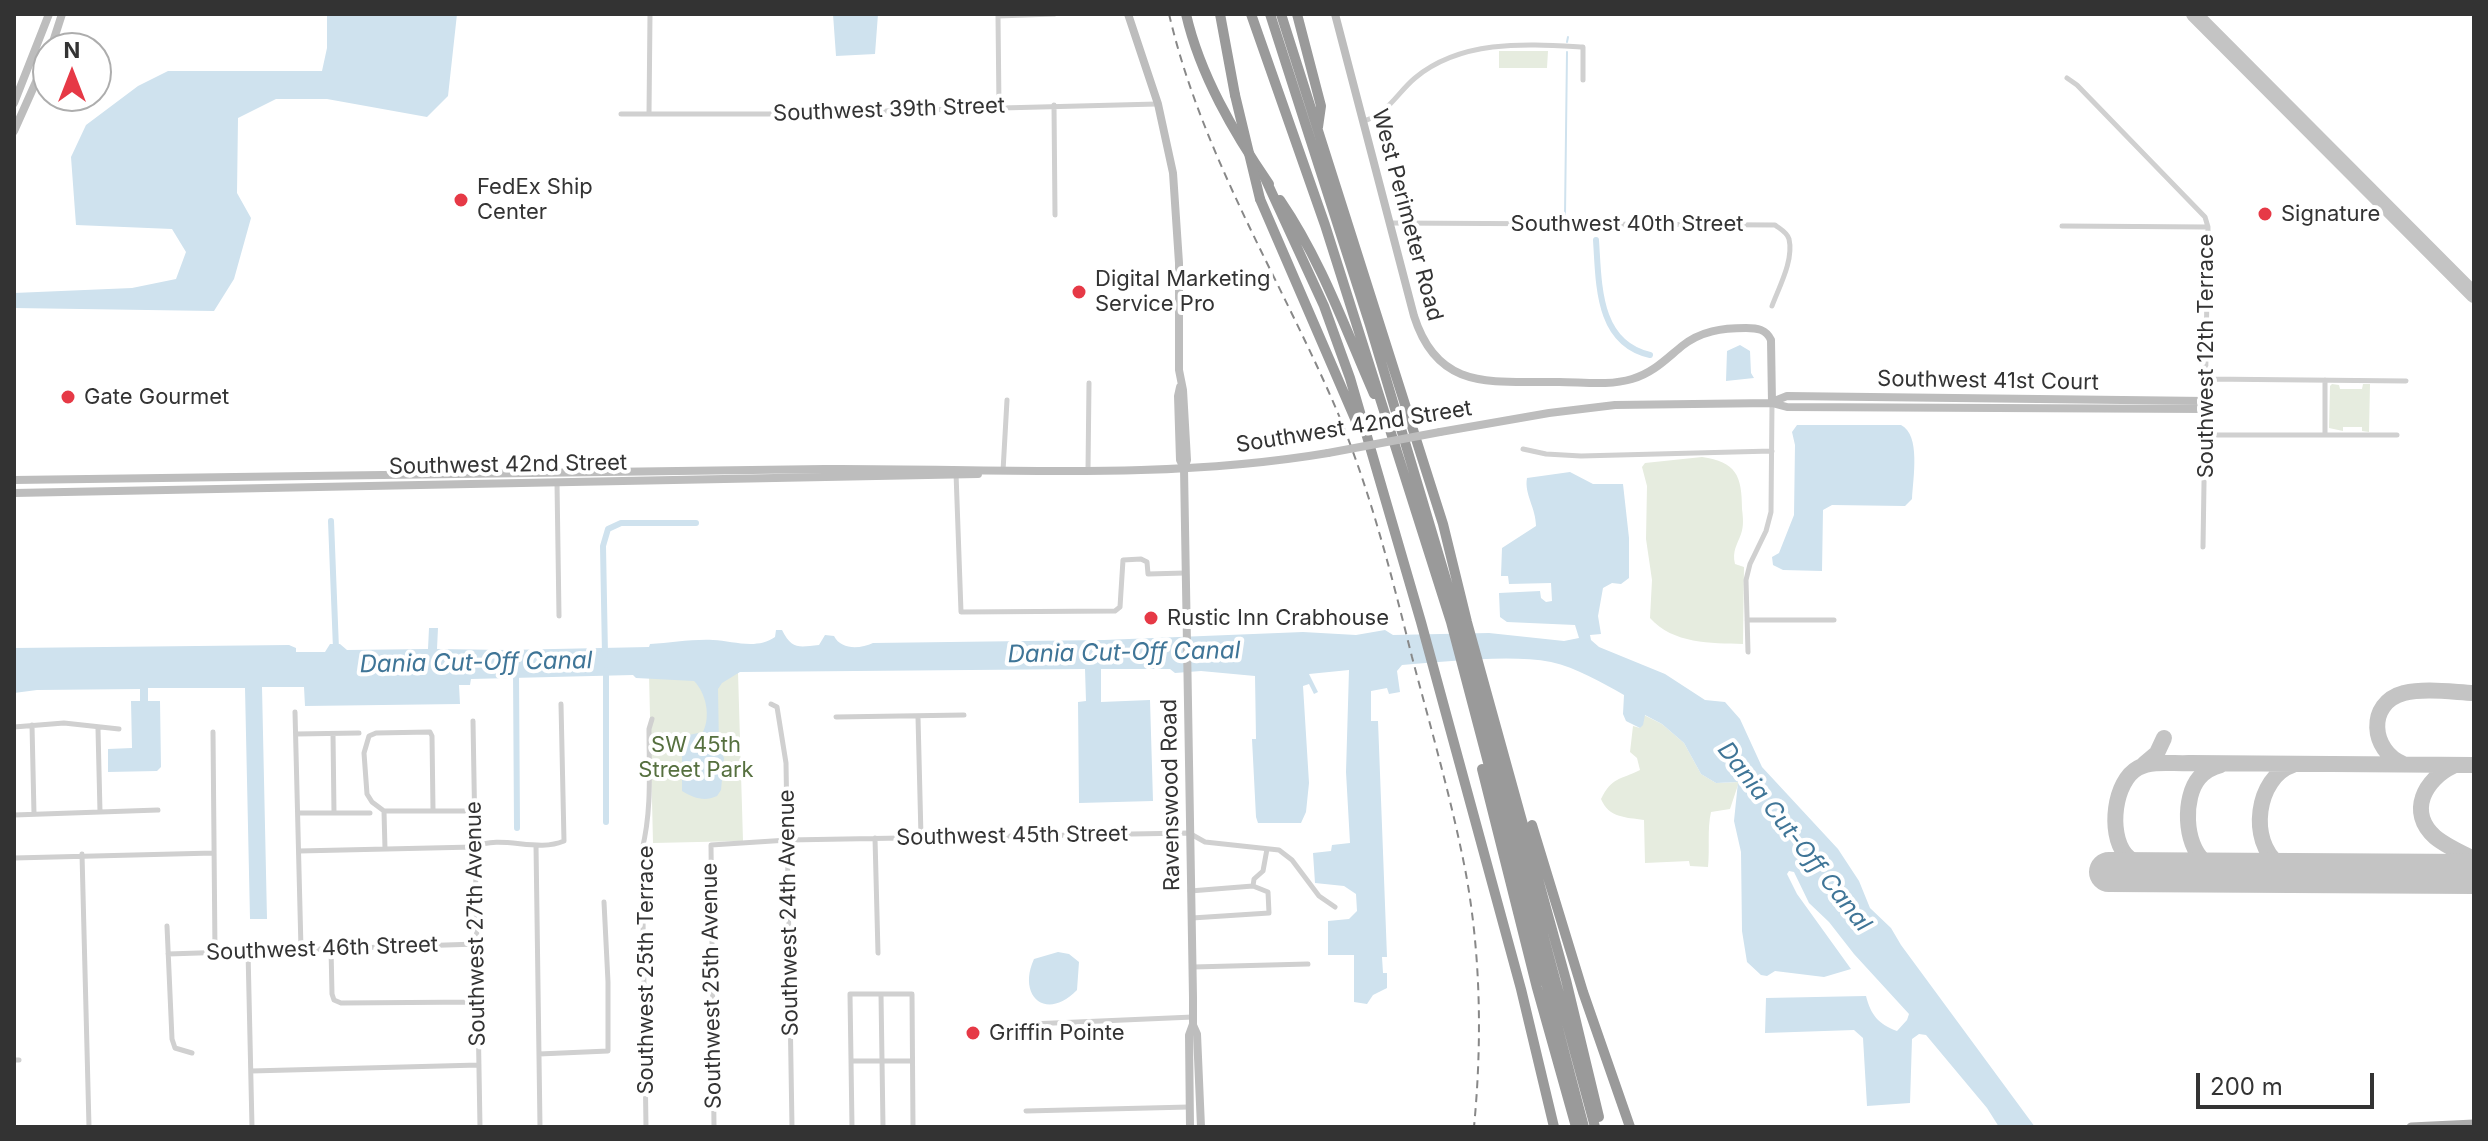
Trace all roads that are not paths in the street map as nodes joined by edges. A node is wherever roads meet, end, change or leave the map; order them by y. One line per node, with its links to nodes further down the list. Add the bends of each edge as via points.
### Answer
1 (49, 14): 16 (street)
2 (650, 14): 21 (street)
3 (1054, 14): 12 (street)
4 (1128, 14): 17 (street, Ravenswood Road)
5 (1186, 14): 25 (highway, via 1217,97)
6 (1220, 14): 45 (highway, bridge, via 1260,199)
7 (1248, 14): 36 (highway); 62 (highway, via 1325,225)
8 (1270, 14): 62 (highway, via 1370,325)
9 (1281, 14): 23 (highway)
10 (1297, 14): 23 (highway, via 1321,106)
11 (1335, 14): 22 (street, West Perimeter Road)
12 (998, 16): 19 (street)
13 (2067, 78): 29 (street, Southwest 12th Terrace, via 2205,217)
14 (1583, 80): 22 (street, via 1583,47 1502,46 1463,53 1420,74 1380,114)
15 (32, 91): 24 (street)
16 (14, 103)
17 (1158, 104): 18 (street, Southwest 39th Street); 46 (street, Ravenswood Road, via 1177,217)
18 (1054, 105): 19 (street, Southwest 39th Street); 26 (street)
19 (999, 107): 21 (street, Southwest 39th Street)
20 (621, 114): 21 (street, Southwest 39th Street)
21 (649, 114)
22 (1363, 121): 27 (street, West Perimeter Road)
23 (1317, 129): 62 (highway, via 1443,524)
24 (14, 131)
25 (1265, 178): 36 (highway, via 1300,228); 45 (highway, via 1336,338)
26 (1055, 215)
27 (1389, 223): 30 (street, Southwest 40th Street, via 1775,225 1789,240 1788,260); 37 (street, West Perimeter Road, via 1422,339 1442,364 1491,381 1627,381 1653,370 1705,333 1751,328 1767,333 1772,343)
28 (2062, 226): 29 (street)
29 (2208, 227): 31 (street, Southwest 12th Terrace)
30 (1772, 306)
31 (2206, 379): 32 (street); 39 (street, Southwest 12th Terrace)
32 (2325, 380): 33 (street); 41 (street)
33 (2406, 381)
34 (1089, 383): 47 (street)
35 (1007, 400): 49 (street)
36 (1378, 403): 62 (highway)
37 (1772, 403): 38 (street, Southwest 41st Court); 39 (street, Southwest 41st Court, via 1787,396); 44 (street)
38 (1615, 405): 46 (street, Southwest 42nd Street, bridge, via 1265,464)
39 (2206, 405): 40 (street, Southwest 12th Terrace)
40 (2206, 435): 41 (street); 57 (street, Southwest 12th Terrace)
41 (2325, 435): 42 (street)
42 (2397, 435)
43 (1523, 449): 44 (street, via 1581,456)
44 (1772, 451): 60 (street, via 1771,512 1748,572)
45 (1374, 467): 146 (highway, via 1521,989)
46 (1184, 468): 47 (street, Southwest 42nd Street); 58 (street, Ravenswood Road)
47 (1088, 470): 49 (street, Southwest 42nd Street)
48 (715, 471): 50 (street, Southwest 42nd Street); 51 (street, Southwest 42nd Street); 53 (street)
49 (1003, 471): 50 (street, Southwest 42nd Street)
50 (956, 472): 53 (street, Southwest 42nd Street); 58 (street, via 961,612 1115,611 1120,607 1123,560 1147,562 1148,574)
51 (507, 475): 52 (street, Southwest 42nd Street); 55 (street)
52 (14, 480)
53 (700, 480): 54 (street, Southwest 42nd Street)
54 (557, 483): 55 (street, Southwest 42nd Street); 59 (street)
55 (489, 484): 56 (street, Southwest 42nd Street)
56 (14, 493)
57 (2203, 547)
58 (1185, 573): 92 (street, Ravenswood Road)
59 (559, 616)
60 (1747, 620): 61 (street); 63 (street)
61 (1834, 620)
62 (1455, 622): 64 (highway); 64 (highway)
63 (1748, 652)
64 (1469, 669): 81 (highway); 147 (highway, via 1537,988); 148 (highway); 149 (highway)
65 (561, 704): 96 (street, via 564,841)
66 (771, 704): 95 (street, Southwest 24th Avenue, via 777,707 785,754)
67 (295, 712): 79 (street)
68 (964, 715): 70 (street)
69 (836, 717): 70 (street)
70 (918, 717): 93 (street)
71 (652, 719): 138 (street, Southwest 25th Terrace, via 650,798 642,850)
72 (473, 721): 85 (street, Southwest 27th Avenue)
73 (32, 725): 74 (street); 75 (street); 90 (street)
74 (14, 727)
75 (98, 728): 76 (street); 86 (street)
76 (119, 729)
77 (213, 732): 102 (street)
78 (359, 733): 80 (street)
79 (296, 734): 80 (street); 87 (street)
80 (333, 734): 88 (street)
81 (1520, 808): 150 (highway); 151 (highway, via 1531,822)
82 (158, 810): 86 (street)
83 (433, 810): 84 (street); 84 (street, via 430,732 376,733 367,740 364,753 367,794); 85 (street)
84 (384, 811): 99 (street)
85 (474, 811): 98 (street, Southwest 27th Avenue)
86 (100, 812): 90 (street)
87 (298, 813): 88 (street); 101 (street)
88 (334, 813): 89 (street)
89 (370, 813)
90 (34, 814): 91 (street)
91 (14, 815)
92 (1189, 833): 93 (street, Southwest 45th Street); 100 (street, Southwest 45th Street, via 1205,842); 106 (street, Ravenswood Road)
93 (921, 837): 94 (street, Southwest 45th Street)
94 (875, 838): 95 (street, Southwest 45th Street); 116 (street)
95 (788, 840): 97 (street, Southwest 45th Street); 140 (street, Southwest 24th Avenue)
96 (536, 845): 98 (street); 125 (street)
97 (711, 845): 139 (street, Southwest 25th Avenue)
98 (474, 847): 99 (street); 111 (street, Southwest 27th Avenue)
99 (385, 849): 101 (street)
100 (1267, 849): 105 (street, via 1263,871); 108 (street, Southwest 45th Street, via 1292,860 1319,896)
101 (299, 851): 113 (street)
102 (214, 853): 103 (street); 115 (street)
103 (82, 854): 104 (street); 134 (street)
104 (14, 858)
105 (1253, 886): 106 (street); 109 (street, via 1268,892 1269,913)
106 (1190, 891): 109 (street, Ravenswood Road)
107 (604, 902): 125 (street, via 608,1051)
108 (1335, 907)
109 (1191, 918): 119 (street, Ravenswood Road)
110 (167, 926): 117 (street)
111 (477, 944): 112 (street, Southwest 46th Street); 121 (street, Southwest 27th Avenue)
112 (331, 948): 113 (street, Southwest 46th Street); 121 (street, via 334,1000 341,1003)
113 (301, 949): 114 (street, Southwest 46th Street)
114 (248, 951): 115 (street, Southwest 46th Street); 130 (street)
115 (215, 952): 117 (street, Southwest 46th Street)
116 (878, 953)
117 (168, 954): 124 (street, via 172,1039 175,1048)
118 (1308, 964): 119 (street)
119 (1192, 967): 122 (street, Ravenswood Road)
120 (881, 994): 126 (street, via 850,994); 127 (street); 128 (street, via 912,994)
121 (478, 1002): 129 (street, Southwest 27th Avenue)
122 (1193, 1021): 123 (street); 131 (street, Ravenswood Road); 145 (street, Ravenswood Road)
123 (1031, 1024)
124 (192, 1053)
125 (539, 1054): 137 (street)
126 (851, 1061): 127 (street); 141 (street)
127 (882, 1061): 128 (street); 142 (street)
128 (912, 1061): 143 (street)
129 (479, 1065): 130 (street); 136 (street, Southwest 27th Avenue)
130 (251, 1071): 135 (street)
131 (1190, 1107): 132 (street); 144 (street, Ravenswood Road)
132 (1026, 1111)
133 (2474, 1124): 152 (main road)
134 (89, 1127)
135 (252, 1127)
136 (480, 1127)
137 (540, 1127)
138 (646, 1127)
139 (714, 1127)
140 (792, 1127)
141 (852, 1127)
142 (883, 1127)
143 (913, 1127)
144 (1190, 1127)
145 (1201, 1127)
146 (1552, 1127)
147 (1576, 1127)
148 (1584, 1127)
149 (1595, 1127)
150 (1601, 1127)
151 (1630, 1127)
152 (2411, 1127)

